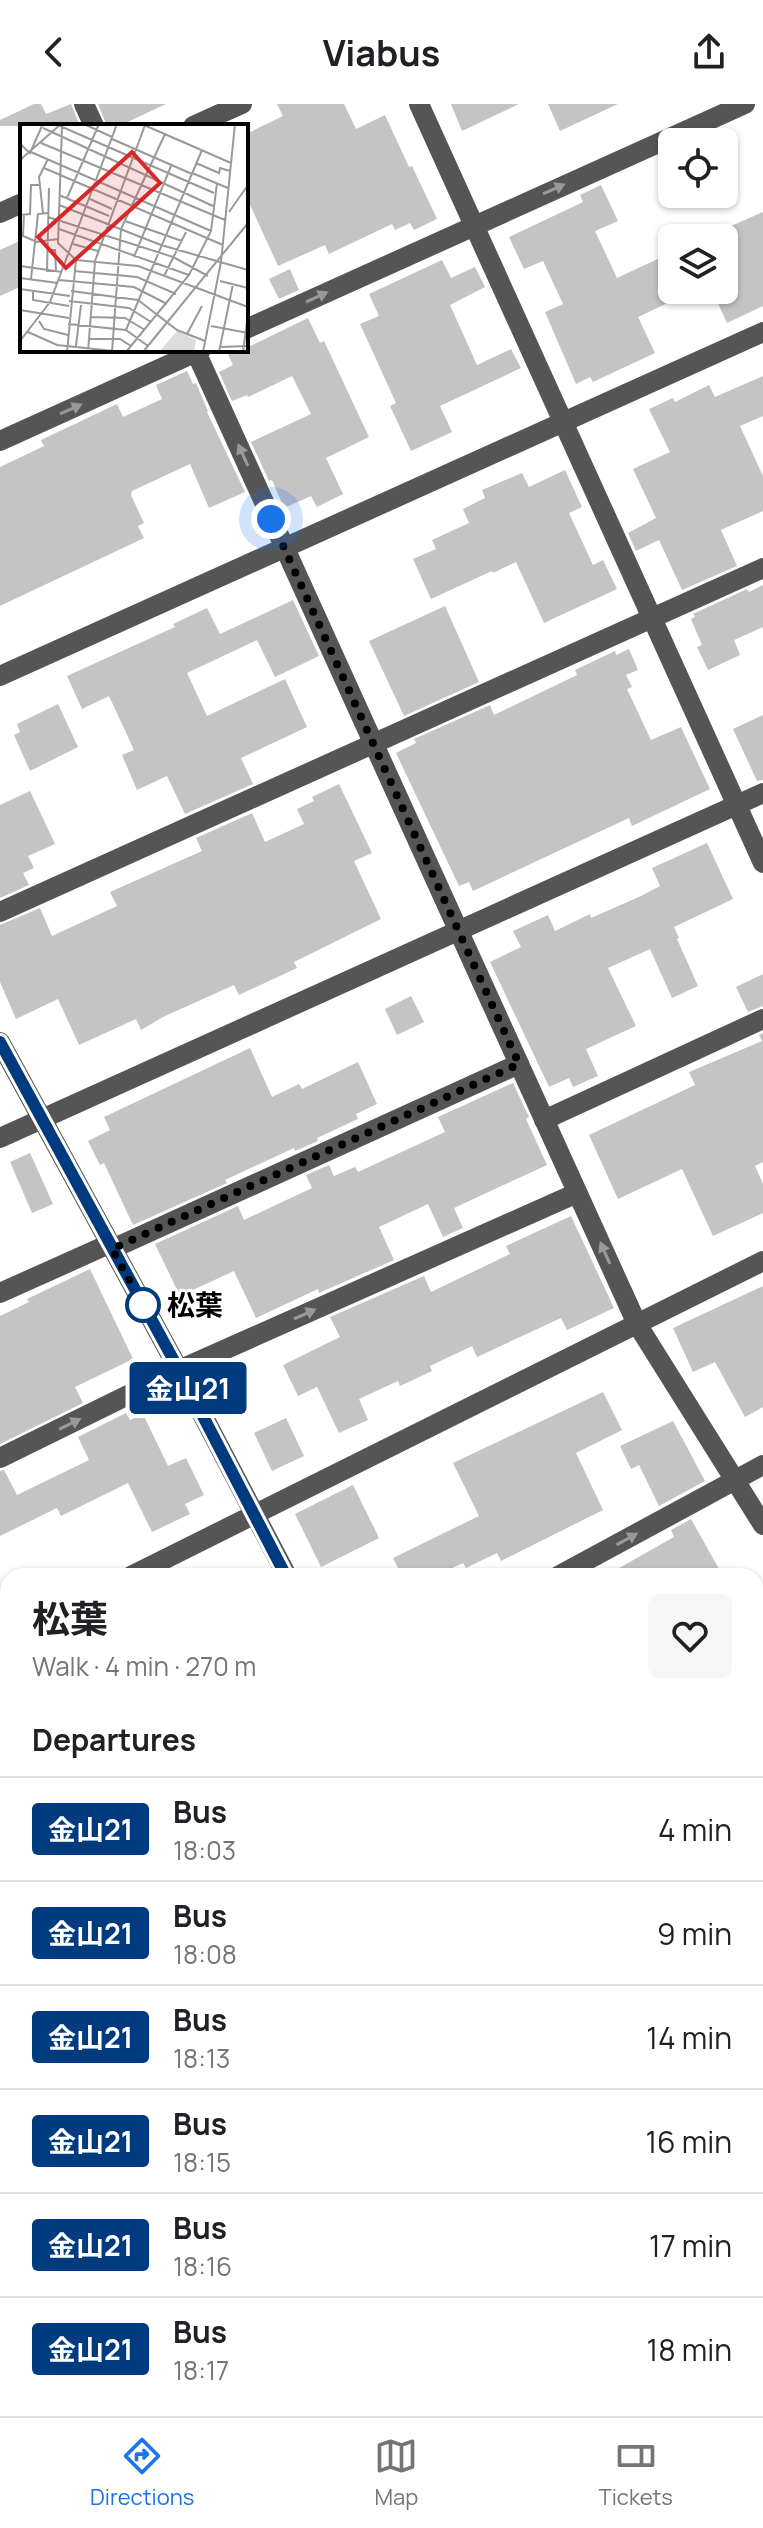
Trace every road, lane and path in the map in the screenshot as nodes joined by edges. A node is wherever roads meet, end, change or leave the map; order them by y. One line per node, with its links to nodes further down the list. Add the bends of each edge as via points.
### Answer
1 (84, 104): 5 (street)
2 (242, 104): 6 (street)
3 (419, 104): 9 (street)
4 (745, 104): 9 (street, one-way to 4)
5 (93, 124)
6 (197, 124)
7 (20, 204): 8 (street)
8 (0, 213)
9 (474, 225): 10 (street, one-way to 9); 14 (street)
10 (248, 328)
11 (763, 332): 14 (street)
12 (195, 352): 15 (street, one-way to 12)
13 (197, 352): 16 (street, one-way to 13)
14 (563, 421): 16 (street); 18 (street)
15 (0, 441)
16 (284, 547): 19 (street); 20 (street)
17 (763, 568): 18 (street)
18 (653, 619): 20 (street); 22 (street)
19 (0, 676)
20 (373, 743): 24 (street); 25 (street)
21 (763, 793): 22 (street)
22 (737, 805): 23 (street); 25 (street)
23 (763, 863)
24 (0, 912)
25 (458, 932): 28 (street); 29 (street)
26 (763, 1019): 30 (street)
27 (0, 1042): 29 (street)
28 (519, 1064): 30 (street); 33 (street)
29 (42, 1119): 31 (street); 33 (street)
30 (544, 1120): 32 (street)
31 (0, 1138)
32 (577, 1193): 36 (street, one-way to 32); 37 (street, one-way to 32)
33 (110, 1246): 35 (street); 37 (street)
34 (763, 1261): 36 (street)
35 (0, 1293)
36 (637, 1324): 40 (street); 41 (street)
37 (179, 1370): 38 (street, one-way to 37); 41 (street)
38 (0, 1458)
39 (763, 1465): 40 (street)
40 (734, 1481): 42 (street); 45 (street, one-way to 40)
41 (254, 1514): 43 (street); 44 (street)
42 (763, 1525)
43 (147, 1568)
44 (283, 1568)
45 (573, 1568)

